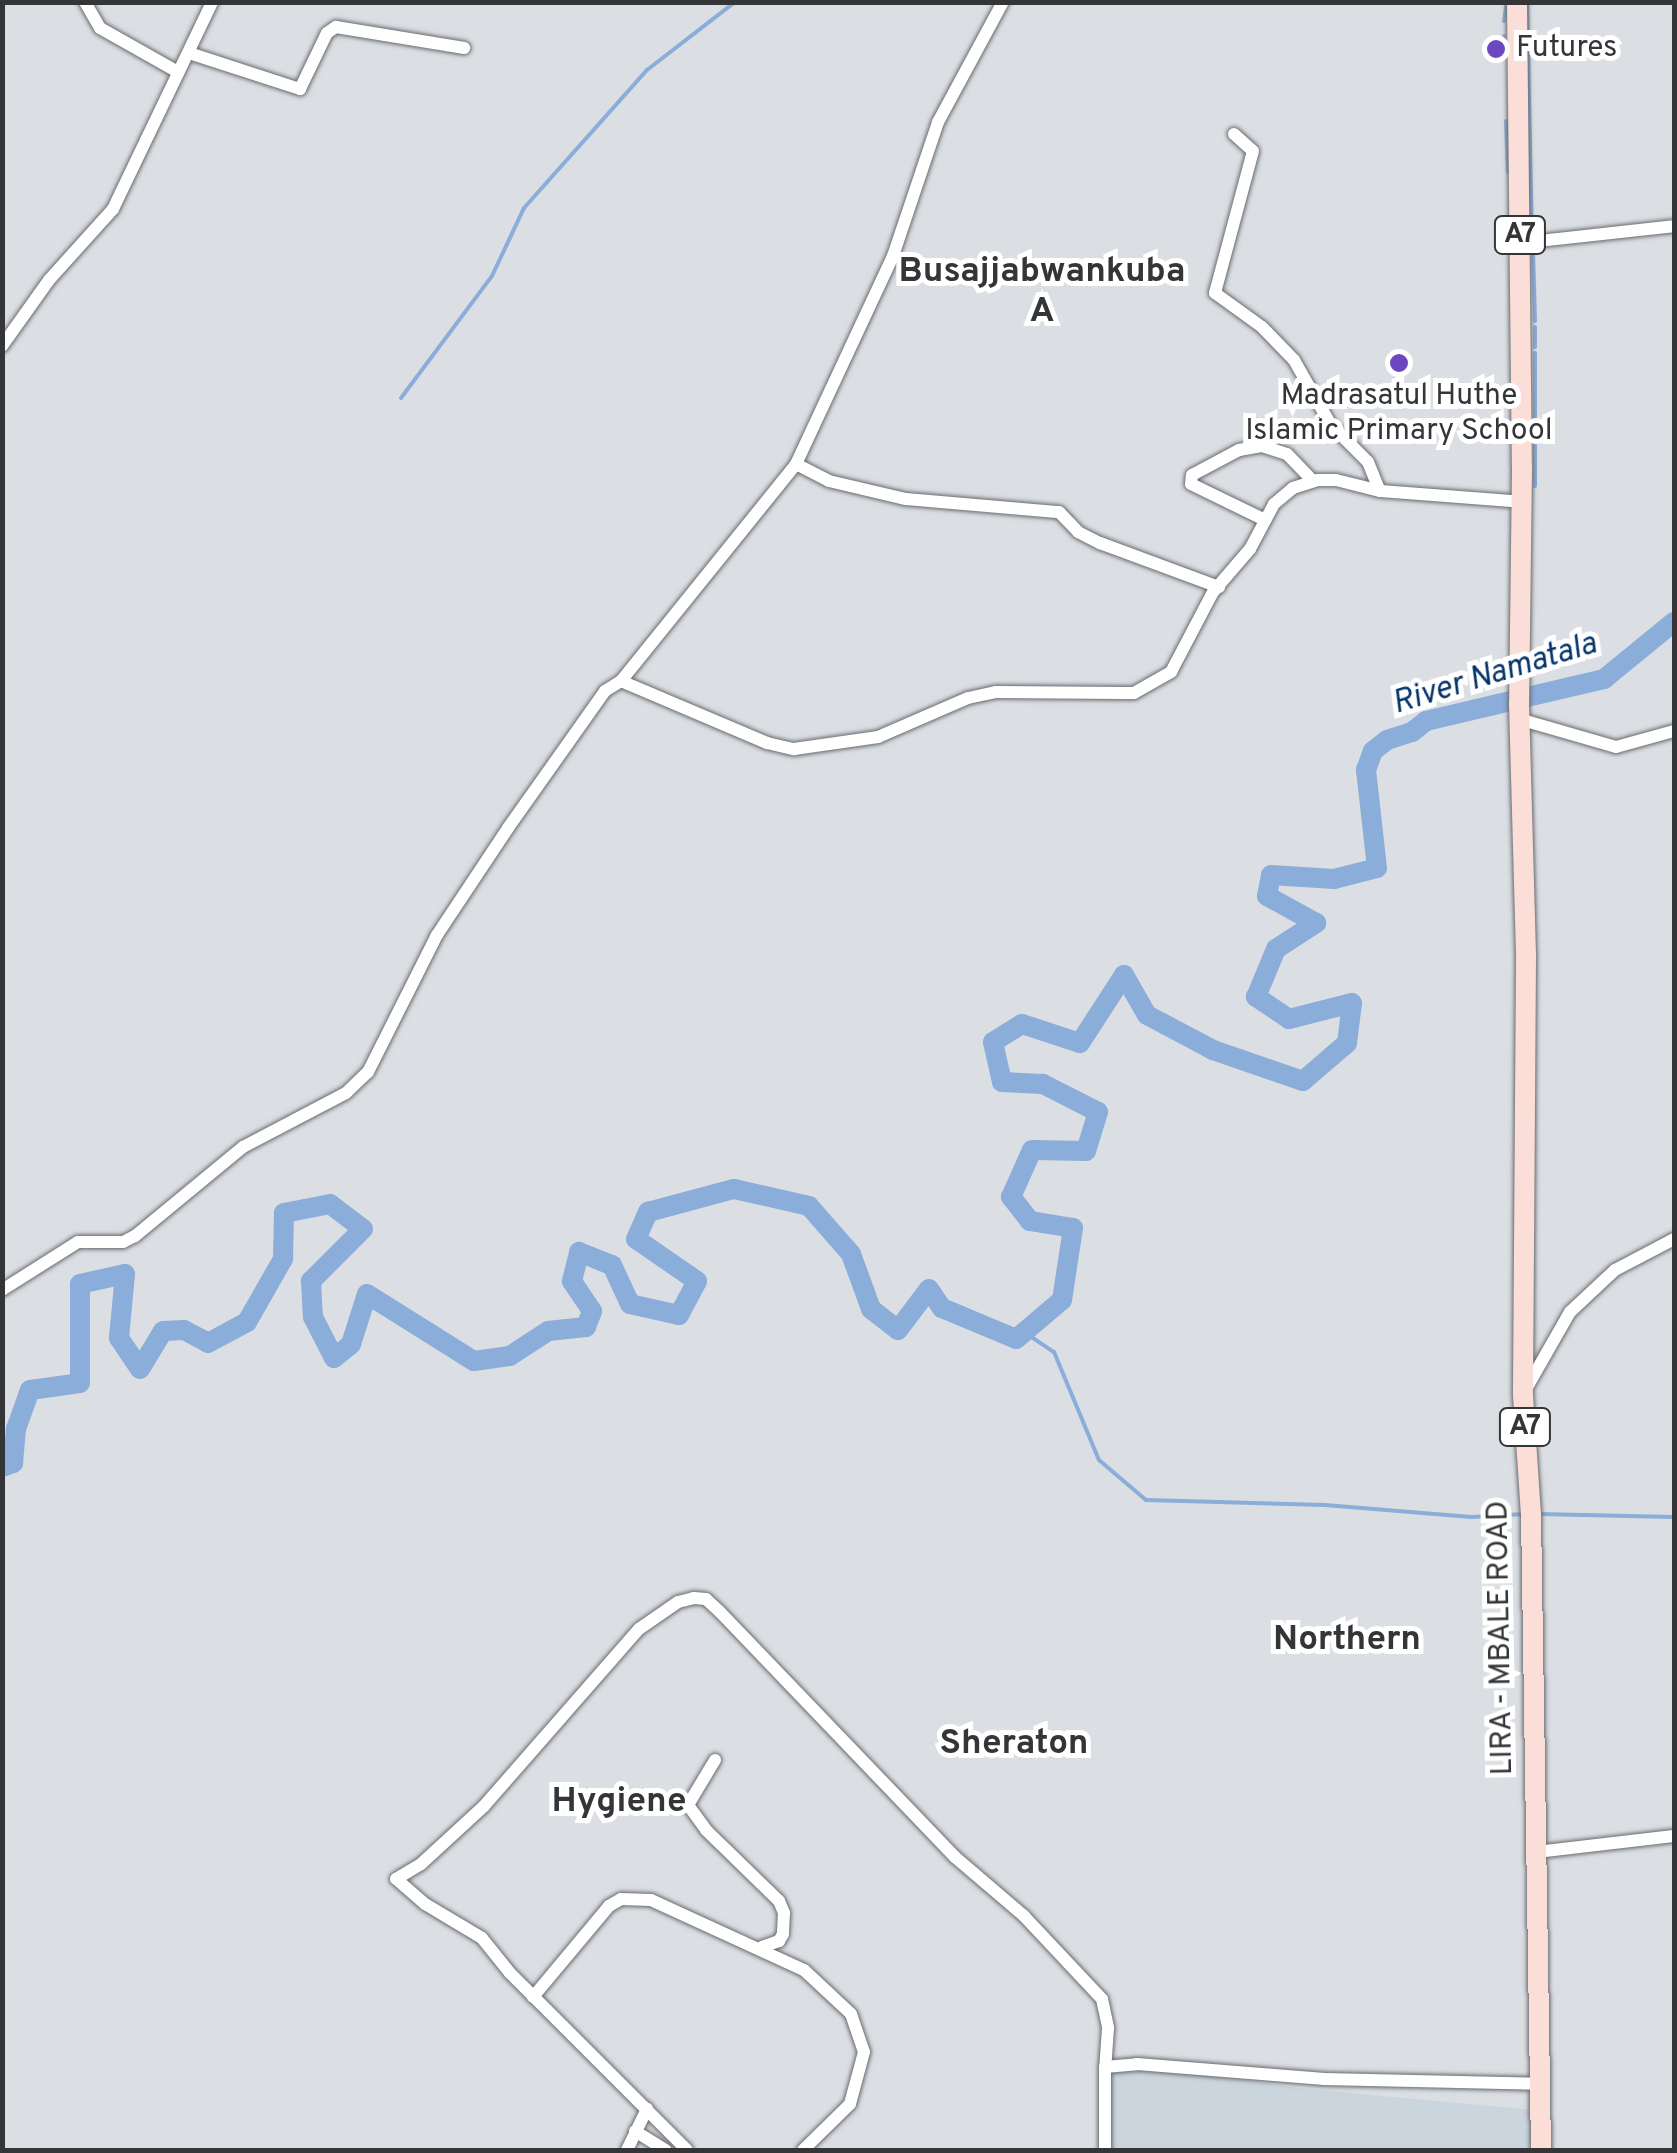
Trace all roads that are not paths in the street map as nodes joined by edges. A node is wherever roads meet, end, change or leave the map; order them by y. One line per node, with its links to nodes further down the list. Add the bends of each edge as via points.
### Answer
1 (85, 2): 7 (street, via 100,28)
2 (212, 2): 6 (street)
3 (1003, 2): 12 (street, via 938,122 893,256)
4 (1516, 2): 10 (main road, A7)
5 (464, 48): 6 (street, via 336,28 327,33 300,88)
6 (189, 53): 7 (street)
7 (178, 72): 11 (street, via 113,210 49,280)
8 (1234, 134): 14 (street, via 1253,151 1215,293 1294,360 1331,426 1368,462)
9 (1674, 226): 10 (street)
10 (1520, 243): 15 (main road, A7)
11 (2, 346)
12 (796, 464): 17 (street, via 830,481 906,499 1059,512 1100,543); 18 (street)
13 (1313, 481): 14 (street); 16 (street, via 1282,496); 16 (street, via 1287,454 1262,446 1239,450 1192,475 1191,484)
14 (1380, 491): 15 (street)
15 (1522, 502): 19 (main road, A7)
16 (1264, 520): 17 (street)
17 (1219, 587): 18 (street, via 1171,672 1143,691 996,692 848,744 782,747)
18 (621, 680): 22 (street, via 599,700 437,935 358,1084 252,1141 135,1236 78,1242)
19 (1519, 712): 20 (street, via 1616,746); 23 (main road, LIRA - MBALE ROAD / A7, via 1526,960)
20 (1674, 731)
21 (1674, 1239): 23 (street, via 1615,1270 1570,1312)
22 (2, 1290)
23 (1523, 1395): 26 (main road, LIRA - MBALE ROAD / A7)
24 (714, 1760): 27 (street, via 688,1805 779,1901 783,1934)
25 (1674, 1836): 26 (street)
26 (1536, 1852): 30 (main road, LIRA - MBALE ROAD / A7)
27 (762, 1948): 28 (street, via 651,1900 621,1898); 36 (street, via 834,1993 861,2034 863,2063 853,2099)
28 (533, 1996): 29 (street, via 482,1938 396,1879 484,1806 639,1629 678,1602 706,1599 1102,1999); 31 (street)
29 (1105, 2067): 30 (street); 37 (street)
30 (1538, 2084): 38 (main road, LIRA - MBALE ROAD / A7)
31 (646, 2108): 32 (street); 35 (street)
32 (635, 2131): 33 (street); 34 (street)
33 (627, 2150)
34 (666, 2150)
35 (687, 2150)
36 (803, 2150)
37 (1105, 2150)
38 (1541, 2150)

